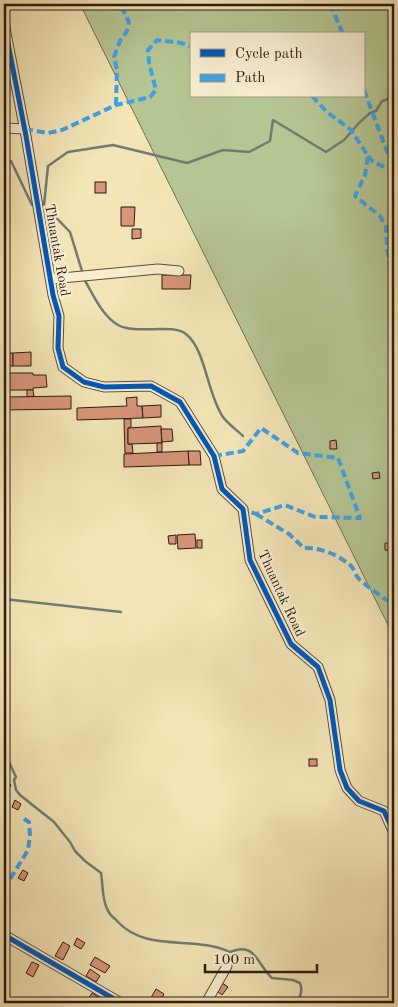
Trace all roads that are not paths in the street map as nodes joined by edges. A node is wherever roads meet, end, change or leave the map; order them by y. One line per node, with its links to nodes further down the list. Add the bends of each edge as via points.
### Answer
1 (4, 23): 3 (street, Thuantak Road)
2 (4, 128): 3 (street)
3 (24, 129): 5 (street, Thuantak Road)
4 (179, 271): 5 (street, via 158,269)
5 (51, 279): 6 (street, Thuantak Road, via 59,316 58,348 63,368 84,382 104,388 151,386 180,402 214,456 222,489 243,509 250,560 291,644 318,668 330,700 340,770 347,788 359,801 384,811)
6 (394, 832)
7 (4, 935): 9 (street)
8 (227, 966): 11 (street)
9 (110, 1001): 10 (street)
10 (122, 1003)
11 (206, 1003)

